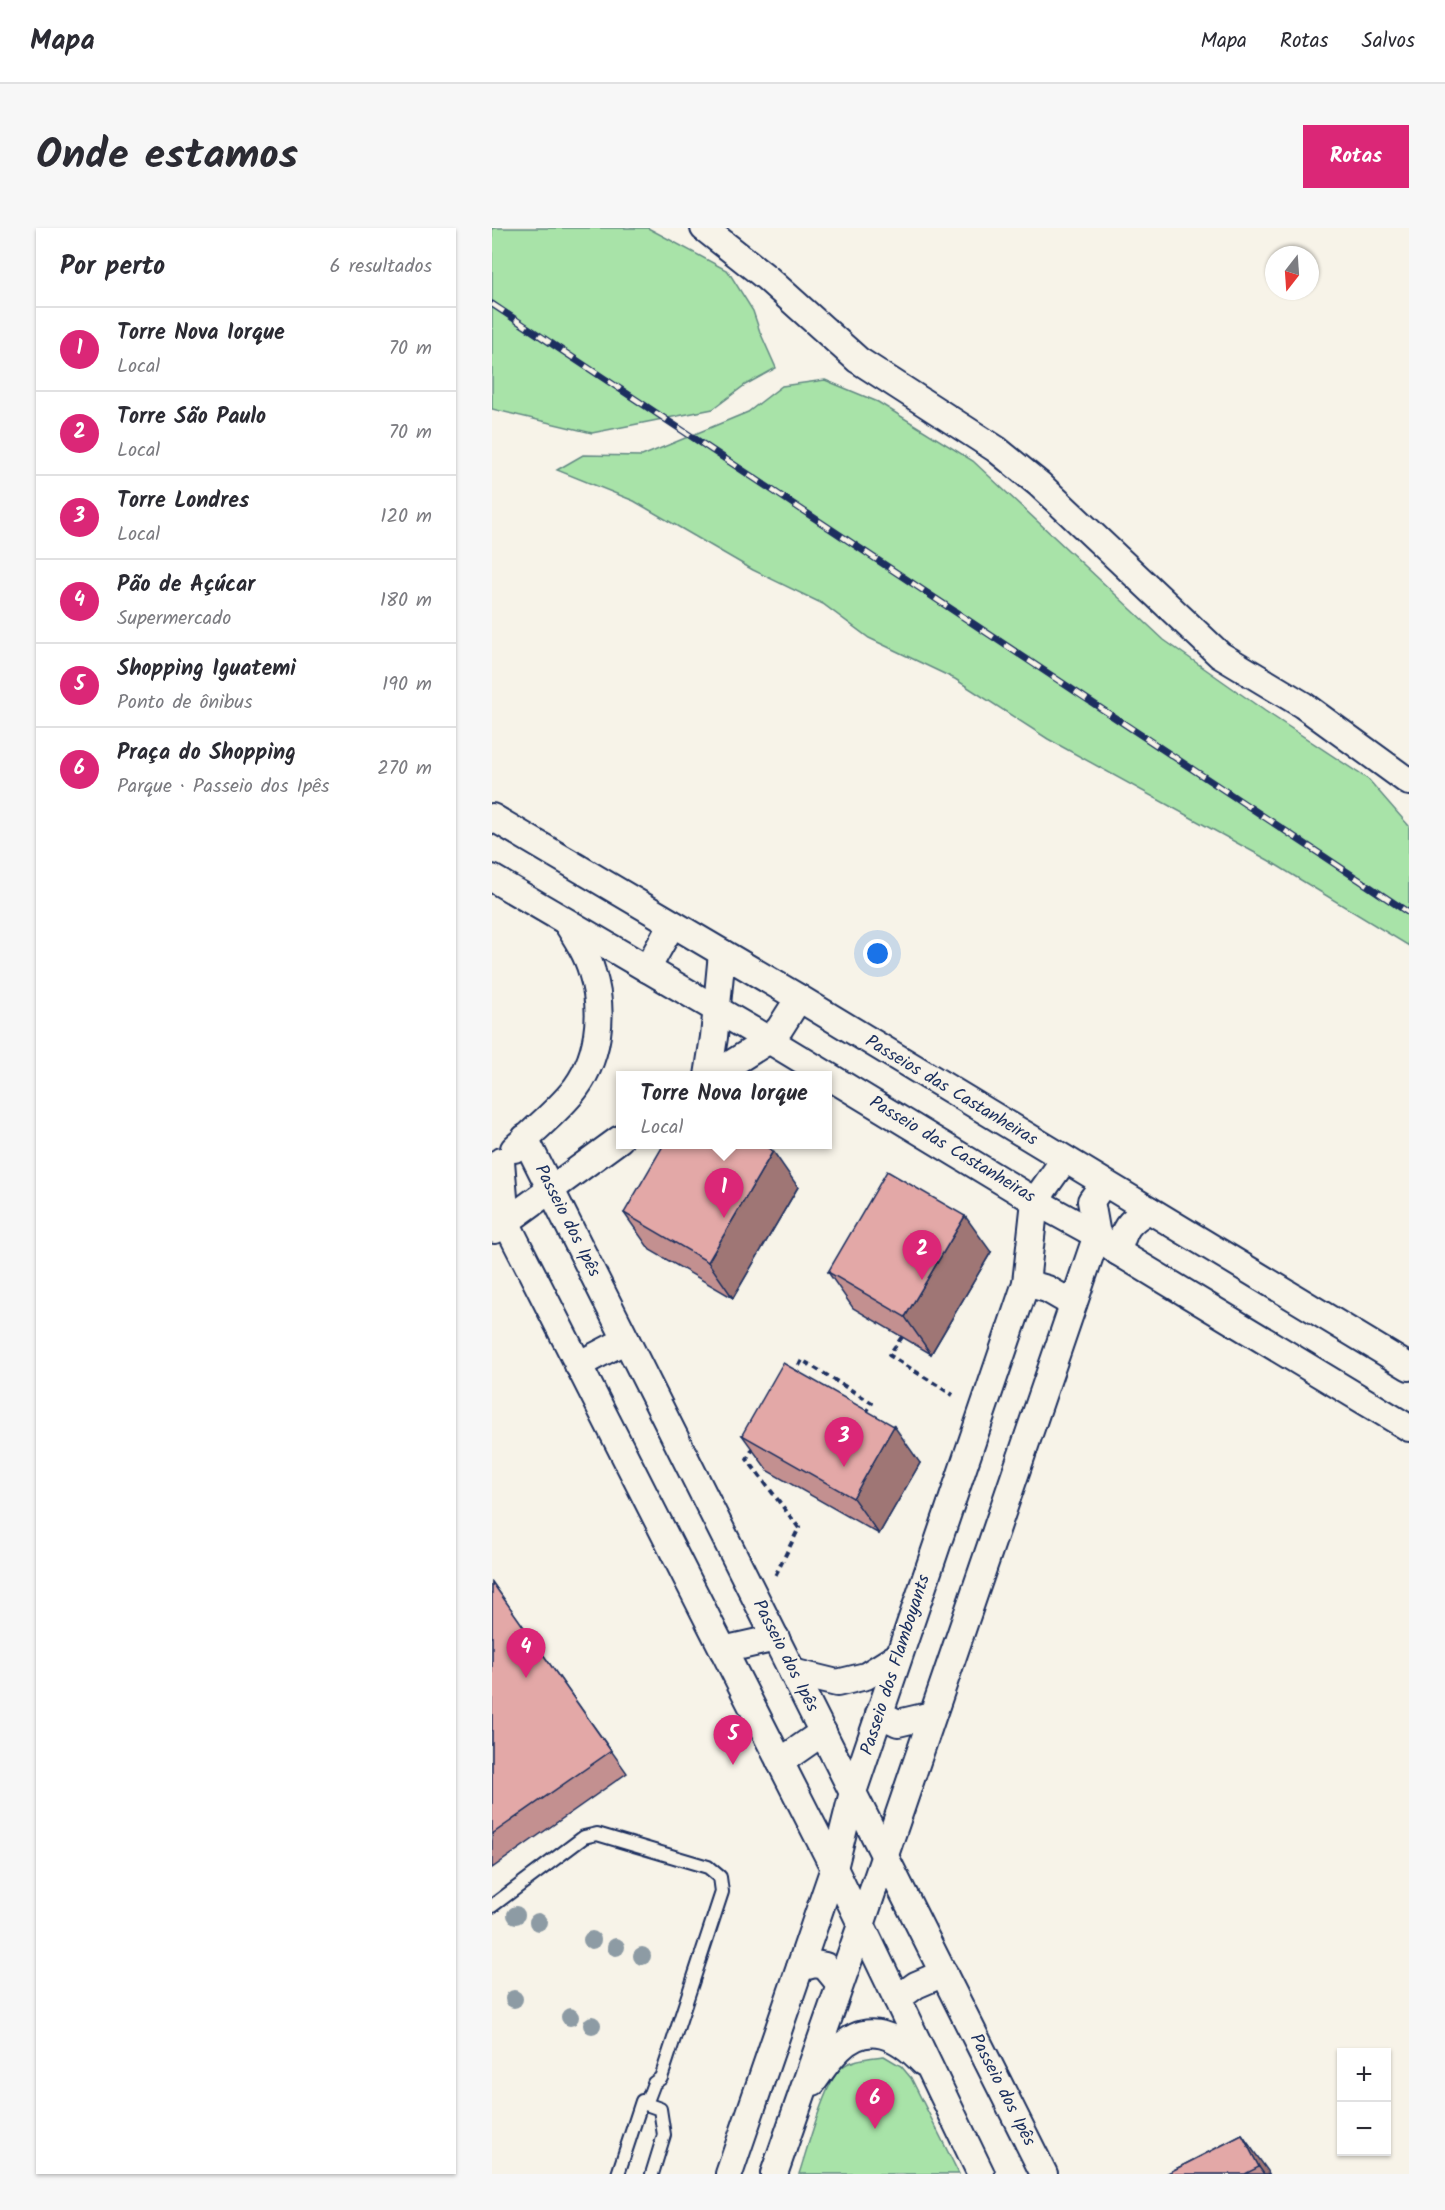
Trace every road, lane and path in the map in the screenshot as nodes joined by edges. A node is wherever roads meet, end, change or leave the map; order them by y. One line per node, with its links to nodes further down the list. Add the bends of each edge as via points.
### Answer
1 (704, 228): 2 (street, via 767,278 858,360 996,449 1039,484 1220,654 1303,705)
2 (1409, 782)
3 (492, 817): 6 (street, Passeios das Castanheiras)
4 (492, 878): 5 (street, Passeio das Castanheiras)
5 (567, 922): 8 (street, Passeio das Castanheiras); 16 (street, via 592,970 597,991 598,1034 584,1074 572,1093)
6 (672, 924): 7 (street, Passeios das Castanheiras); 8 (street)
7 (722, 953): 9 (street, Passeios das Castanheiras); 10 (street)
8 (647, 969): 10 (street, Passeio das Castanheiras)
9 (799, 998): 11 (street); 18 (street, Passeios das Castanheiras)
10 (717, 1009): 11 (street, Passeio das Castanheiras); 12 (street)
11 (769, 1040): 13 (street); 14 (street, Passeio das Castanheiras)
12 (711, 1071)
13 (718, 1071)
14 (820, 1071)
15 (832, 1078): 22 (street, Passeio das Castanheiras)
16 (525, 1138): 19 (street); 21 (street, Passeio dos Ipês)
17 (616, 1143): 21 (street)
18 (1064, 1160): 20 (street, Passeios das Castanheiras); 22 (street, Passeio dos Flamboyants)
19 (496, 1164): 24 (street)
20 (1104, 1183): 23 (street, Passeios das Castanheiras); 25 (street, via 1091,1201)
21 (550, 1189): 24 (street); 30 (street, Passeio dos Ipês)
22 (1035, 1201): 25 (street, Passeio das Castanheiras); 27 (street, Passeio dos Flamboyants)
23 (1149, 1210): 26 (street, via 1126,1227); 32 (street, Passeios das Castanheiras)
24 (499, 1227): 31 (street)
25 (1096, 1235): 26 (street, Passeio das Castanheiras); 28 (street)
26 (1118, 1251): 36 (street, Passeio das Castanheiras)
27 (1026, 1283): 28 (street, via 1047,1289); 41 (street, Passeio dos Flamboyants)
28 (1073, 1304): 44 (street)
29 (902, 1337): 34 (path, via 889,1355)
30 (626, 1340): 31 (street); 39 (street, Passeio dos Ipês)
31 (578, 1365): 40 (street)
32 (1409, 1367)
33 (791, 1380): 35 (path, via 802,1360 872,1403)
34 (953, 1395)
35 (862, 1419)
36 (1409, 1428)
37 (758, 1440): 38 (path, via 747,1459 799,1528)
38 (774, 1578)
39 (776, 1638): 40 (street); 42 (street, Passeio dos Ipês)
40 (723, 1650): 46 (street)
41 (898, 1656): 42 (street, via 866,1676 837,1683); 43 (street, Passeio dos Flamboyants)
42 (792, 1671): 45 (street, Passeio dos Ipês)
43 (879, 1714): 44 (street, via 898,1723); 47 (street, Passeio dos Flamboyants)
44 (932, 1715): 48 (street)
45 (823, 1732): 46 (street); 47 (street, Passeio dos Ipês)
46 (780, 1762): 49 (street)
47 (853, 1792): 48 (street, Passeio dos Ipês); 49 (street, Passeio dos Flamboyants)
48 (884, 1854): 51 (street); 53 (street, Passeio dos Ipês)
49 (834, 1868): 51 (street); 52 (street, Passeio dos Flamboyants)
50 (492, 1906): 60 (lane, via 584,1837 597,1833 708,1868 720,1877 722,1892 704,1950 661,2078 654,2083 646,2104 660,2109 664,2135)
51 (861, 1925): 54 (street); 55 (street)
52 (800, 1968): 54 (street, via 825,1966); 61 (street, Passeio dos Flamboyants)
53 (944, 1973): 55 (street, via 916,1985); 64 (street, Passeio dos Ipês)
54 (839, 1983): 57 (street)
55 (897, 1999): 56 (street)
56 (931, 2070): 57 (street, via 907,2046 882,2033 858,2036 840,2047); 63 (street)
57 (800, 2099): 62 (street)
58 (642, 2101): 59 (lane)
59 (618, 2174)
60 (652, 2174)
61 (729, 2174)
62 (774, 2174)
63 (981, 2174)
64 (1044, 2174)

